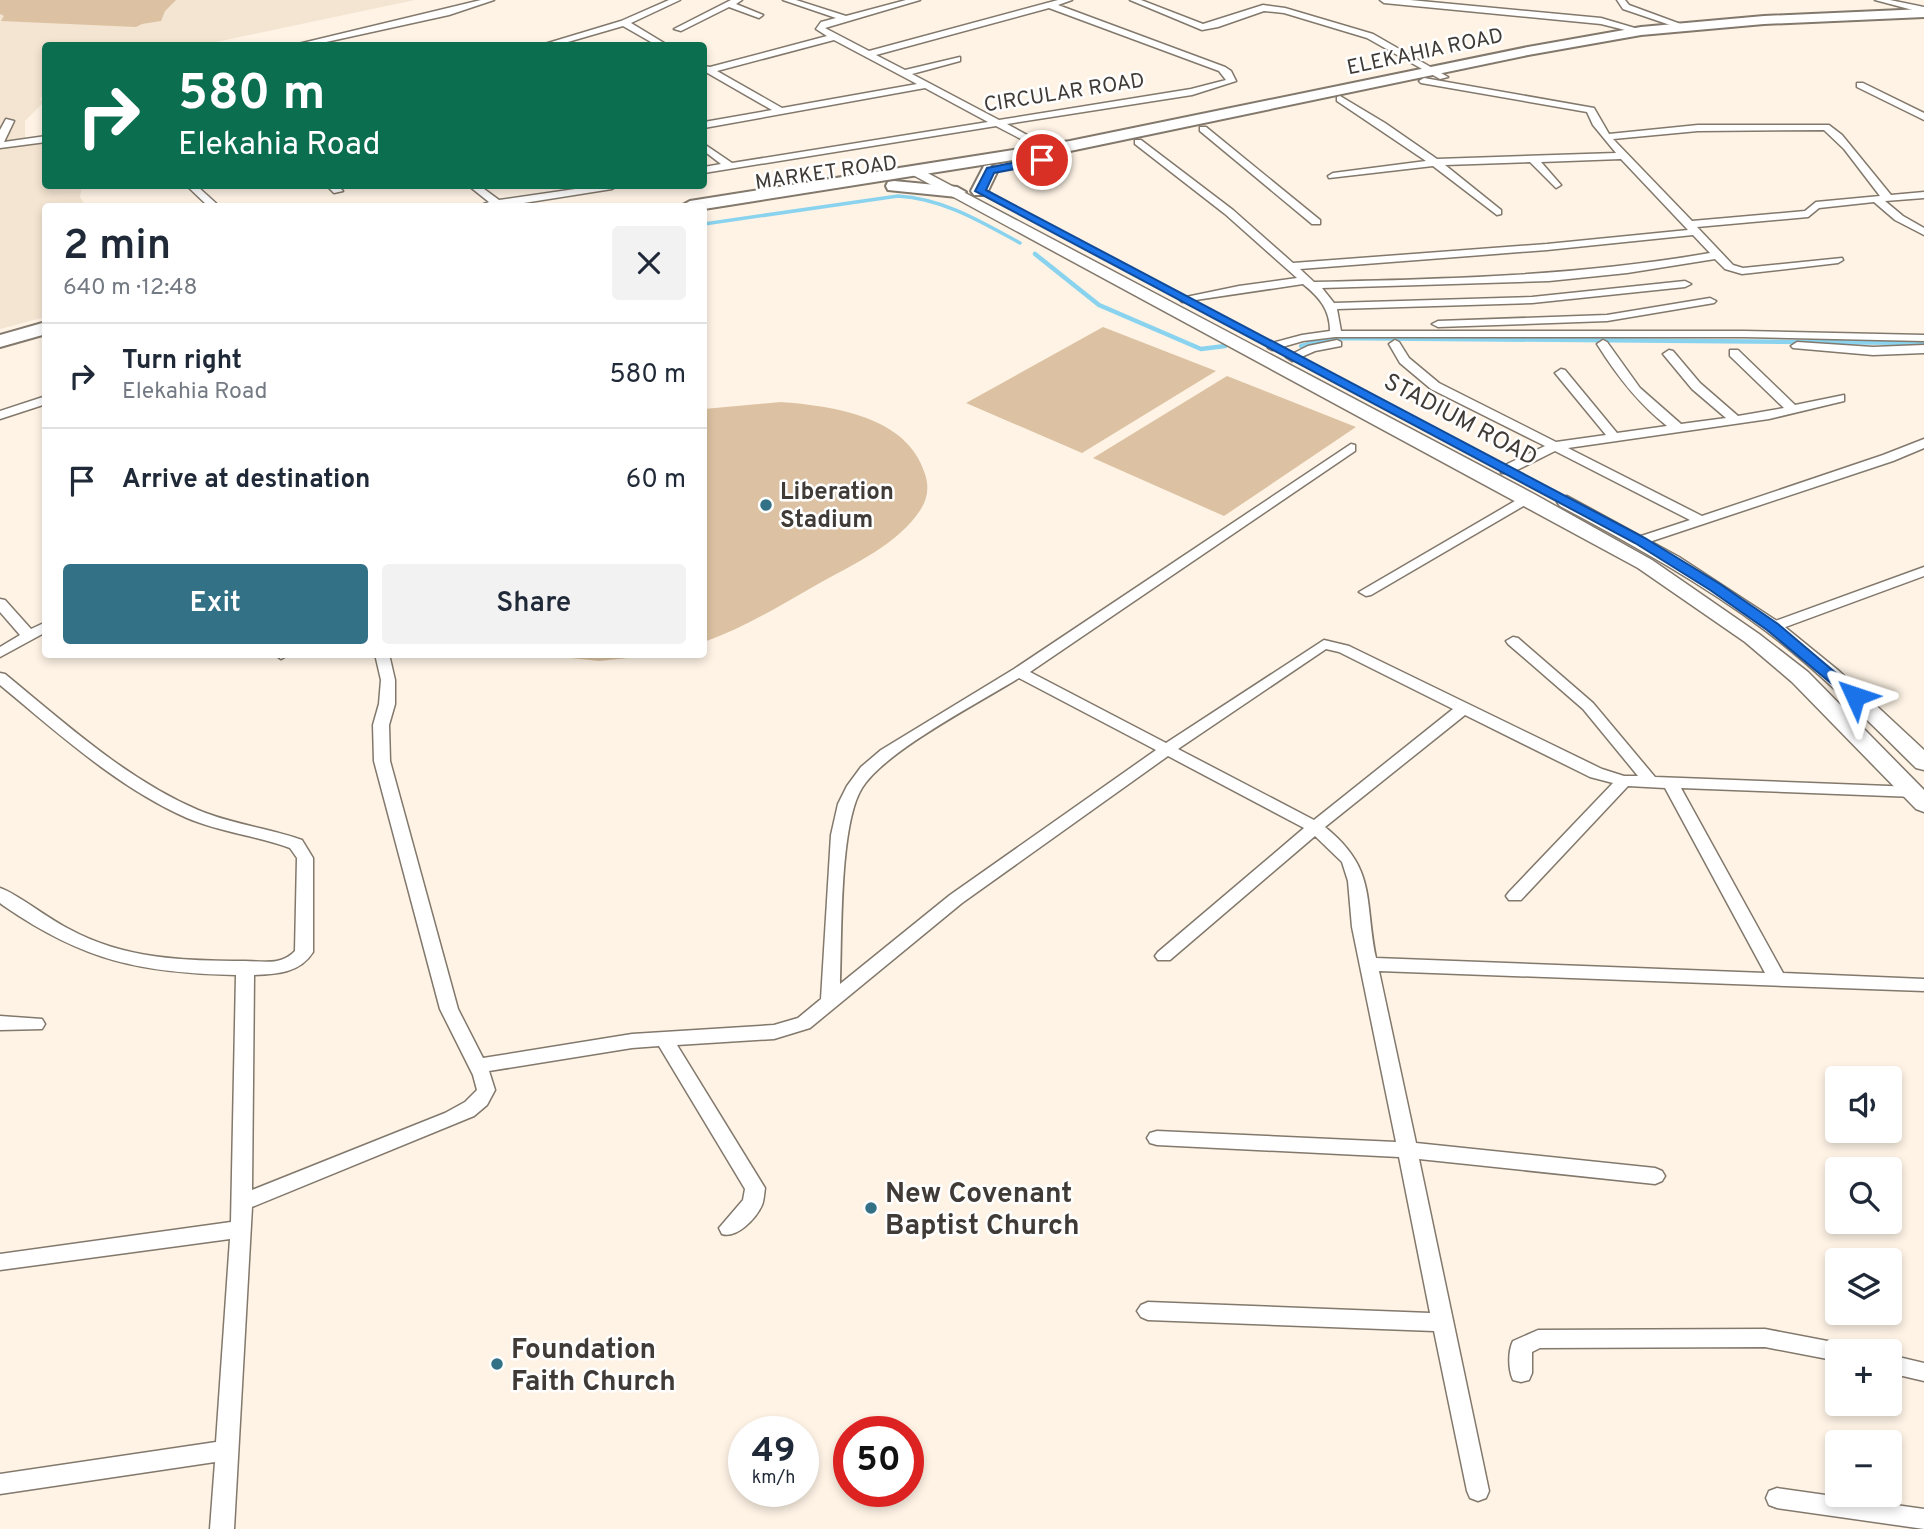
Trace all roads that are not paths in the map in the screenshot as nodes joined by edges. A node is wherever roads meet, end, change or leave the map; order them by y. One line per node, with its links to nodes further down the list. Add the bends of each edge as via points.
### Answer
1 (490, 0): 24 (street)
2 (676, 0): 19 (street)
3 (738, 0): 13 (street)
4 (787, 0): 17 (street)
5 (888, 0): 12 (street)
6 (916, 0): 12 (street)
7 (1068, 0): 14 (street)
8 (1134, 0): 32 (street, via 1202,27 1274,8 1366,35)
9 (1384, 0): 22 (street, via 1601,21)
10 (1620, 0): 20 (street, via 1626,7)
11 (1879, 0): 15 (street)
12 (899, 4): 17 (street)
13 (728, 5): 16 (street); 21 (street)
14 (1049, 5): 27 (street); 39 (street, CIRCULAR ROAD, via 1222,69 1231,81 1203,90)
15 (1924, 11): 20 (main road, ELEKAHIA ROAD)
16 (759, 15)
17 (844, 18): 23 (street, via 820,27)
18 (1924, 18): 32 (main road, ELEKAHIA ROAD, via 1662,34)
19 (624, 23): 25 (street); 26 (street)
20 (1682, 26): 22 (main road, ELEKAHIA ROAD)
21 (678, 29)
22 (1641, 30): 32 (main road, ELEKAHIA ROAD)
23 (835, 37): 27 (street); 29 (street)
24 (312, 42)
25 (554, 42)
26 (658, 42)
27 (869, 54): 31 (street)
28 (957, 59): 31 (street)
29 (707, 69)
30 (707, 70): 36 (street)
31 (906, 73): 33 (street)
32 (1434, 76): 35 (main road, ELEKAHIA ROAD); 42 (street, via 1589,109); 48 (main road, ELEKAHIA ROAD)
33 (928, 85): 36 (street); 39 (street)
34 (1860, 85): 37 (street)
35 (1340, 99): 41 (main road, ELEKAHIA ROAD); 51 (street)
36 (779, 110): 40 (street)
37 (1924, 117)
38 (9, 121): 43 (street)
39 (998, 122): 48 (street); 52 (street, CIRCULAR ROAD)
40 (707, 124)
41 (1203, 129): 45 (main road, ELEKAHIA ROAD); 71 (street)
42 (1606, 137): 49 (street); 64 (street, via 1698,128 1826,127 1839,135)
43 (0, 140)
44 (42, 140): 46 (street)
45 (1138, 142): 54 (main road, ELEKAHIA ROAD); 76 (street)
46 (0, 145)
47 (707, 149): 52 (street)
48 (1048, 150): 56 (main road, ELEKAHIA ROAD)
49 (1623, 156): 50 (street); 72 (street)
50 (1532, 158): 51 (street); 57 (street)
51 (1438, 162): 55 (street); 69 (street)
52 (730, 166): 53 (street, CIRCULAR ROAD)
53 (707, 170)
54 (990, 170): 56 (main road, ELEKAHIA ROAD); 62 (main road)
55 (1333, 176)
56 (940, 178): 58 (main road, MARKET ROAD); 58 (main road); 62 (main road, STADIUM ROAD); 68 (main road, MARKET ROAD); 107 (main road, STADIUM ROAD)
57 (1556, 185)
58 (892, 186): 70 (main road, MARKET ROAD)
59 (195, 189): 65 (street)
60 (478, 189): 66 (street)
61 (594, 189): 67 (street)
62 (980, 191): 79 (main road, STADIUM ROAD)
63 (1924, 195): 64 (street)
64 (1882, 199): 72 (street, via 1816,205 1808,214); 73 (street, via 1899,218)
65 (211, 203)
66 (496, 203)
67 (511, 203)
68 (707, 204)
69 (1497, 212)
70 (707, 213)
71 (1316, 222)
72 (1692, 229): 74 (street); 76 (street, via 1548,247)
73 (1924, 232)
74 (1717, 255): 75 (street, via 1729,267 1742,271); 77 (street, via 1549,277)
75 (1838, 260)
76 (1291, 265): 77 (street)
77 (1309, 282): 79 (street); 81 (street)
78 (1685, 284): 81 (street, via 1532,300)
79 (1186, 300): 90 (main road, STADIUM ROAD)
80 (1710, 302): 84 (street, via 1570,320)
81 (1331, 306): 84 (street)
82 (42, 320): 85 (main road)
83 (42, 329): 87 (main road)
84 (1336, 330): 86 (street); 90 (street)
85 (0, 332)
86 (1924, 338)
87 (0, 341)
88 (1395, 344): 89 (street); 94 (street, via 1325,345); 104 (street, via 1404,360 1435,386)
89 (1604, 344): 91 (street); 101 (street, via 1629,386)
90 (1272, 346): 94 (main road, STADIUM ROAD)
91 (1924, 349)
92 (1734, 353): 98 (street)
93 (1669, 354): 100 (street, via 1696,386)
94 (1292, 357): 106 (main road, STADIUM ROAD)
95 (1561, 373): 102 (street)
96 (1840, 398): 98 (street)
97 (42, 401): 99 (street)
98 (1792, 409): 100 (street)
99 (0, 415)
100 (1736, 420): 101 (street)
101 (1679, 429): 102 (street)
102 (1613, 436): 104 (street)
103 (1924, 443): 108 (street)
104 (1556, 446): 106 (street); 108 (street)
105 (1351, 448): 119 (street)
106 (1506, 470): 109 (main road, STADIUM ROAD)
107 (1527, 498): 111 (street); 123 (main road, STADIUM ROAD, via 1694,595 1752,638)
108 (1700, 520): 109 (street)
109 (1640, 541): 113 (main road, STADIUM ROAD)
110 (1924, 570): 113 (street)
111 (1366, 592)
112 (0, 603): 115 (street)
113 (1772, 627): 122 (main road, STADIUM ROAD)
114 (42, 628): 115 (street)
115 (29, 636): 117 (street)
116 (1513, 641): 127 (street, via 1588,706)
117 (0, 653)
118 (383, 658): 142 (street, via 388,680 381,725 382,761 449,1009)
119 (1019, 672): 124 (street); 138 (street, via 887,753 855,786 839,835)
120 (0, 677): 135 (street, via 98,757 155,794 195,815 287,841 303,851 304,952 300,959 281,967)
121 (1464, 708): 124 (street, via 1344,649 1324,644); 126 (street, via 1596,773); 130 (street)
122 (1870, 709): 123 (main road); 125 (main road, STADIUM ROAD)
123 (1839, 714): 129 (main road, STADIUM ROAD)
124 (1166, 750): 130 (street); 138 (street, via 956,899)
125 (1924, 763)
126 (1624, 781): 127 (street); 132 (street)
127 (1650, 781): 128 (street)
128 (1670, 782): 129 (street); 136 (street)
129 (1919, 798)
130 (1315, 827): 133 (street); 134 (street, via 1354,864 1361,927)
131 (0, 894): 135 (street, via 103,953 138,961)
132 (1515, 895)
133 (1164, 956)
134 (1371, 964): 136 (street); 144 (street)
135 (245, 967): 146 (street)
136 (1777, 978): 137 (street)
137 (1924, 985)
138 (830, 1003): 141 (street, via 804,1023 786,1029)
139 (0, 1023): 140 (street)
140 (36, 1024)
141 (664, 1039): 142 (street, via 569,1049); 147 (street, via 755,1188 752,1203)
142 (477, 1066): 146 (street, via 486,1080 485,1093 474,1107)
143 (1157, 1138): 144 (street)
144 (1406, 1150): 145 (street); 151 (street)
145 (1655, 1176)
146 (242, 1202): 148 (street)
147 (729, 1228)
148 (240, 1229): 149 (street); 156 (street)
149 (0, 1262)
150 (1148, 1311): 151 (street)
151 (1443, 1322): 158 (street)
152 (1825, 1350): 155 (street, via 1765,1338 1538,1339 1521,1347)
153 (1902, 1367): 154 (street)
154 (1924, 1372)
155 (1521, 1373)
156 (225, 1451): 157 (street); 161 (street)
157 (0, 1484)
158 (1478, 1491)
159 (1777, 1498): 160 (street)
160 (1924, 1520)
161 (222, 1529)

